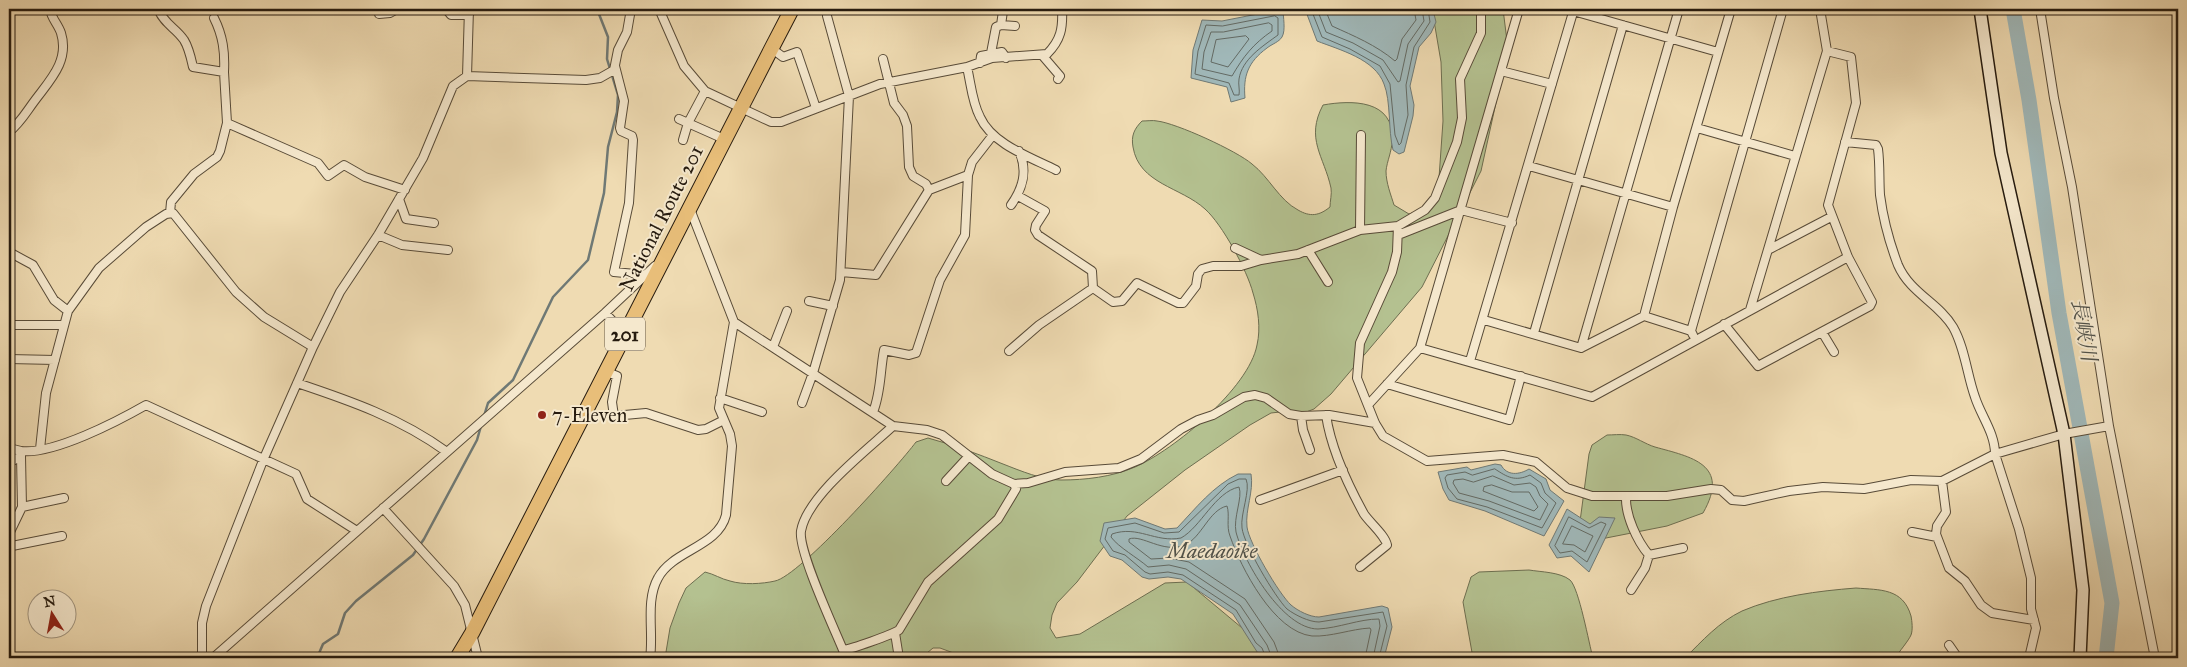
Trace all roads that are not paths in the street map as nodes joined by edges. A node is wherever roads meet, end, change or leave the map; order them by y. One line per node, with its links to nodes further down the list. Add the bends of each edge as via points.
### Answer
1 (50, 9): 51 (street, via 61,34 62,58 57,72 32,104 27,116)
2 (158, 9): 38 (street, via 163,21 189,49 193,67)
3 (396, 9): 20 (street)
4 (446, 9): 19 (street, via 452,15)
5 (631, 9): 36 (street, via 627,32)
6 (659, 9): 43 (street, via 684,66)
7 (792, 9): 27 (highway, National Route 201 / 201)
8 (1062, 9): 31 (street, via 1061,35 1048,54)
9 (1481, 9): 77 (street, via 1481,33 1460,79 1462,118 1457,142 1435,198 1425,210)
10 (1519, 9): 37 (street)
11 (1680, 9): 26 (street)
12 (1731, 9): 29 (street)
13 (1783, 9): 56 (street)
14 (1820, 9): 28 (street)
15 (1980, 9): 135 (street, via 2001,153)
16 (2040, 9): 134 (street, via 2072,187)
17 (1574, 10): 24 (street); 42 (street)
18 (1003, 11): 23 (street)
19 (469, 12): 39 (street)
20 (379, 14)
21 (827, 16): 44 (street)
22 (214, 18): 38 (street, via 225,52)
23 (1001, 25): 25 (street); 30 (street, via 996,27)
24 (1623, 25): 26 (street); 63 (street)
25 (1015, 26)
26 (1671, 39): 29 (street); 66 (street)
27 (771, 48): 45 (highway, National Route 201 / 201); 46 (street, via 783,57 797,52)
28 (1827, 51): 57 (street, via 1851,57 1856,103); 59 (street)
29 (1718, 52): 50 (street)
30 (991, 53): 32 (street, via 1002,52); 34 (street, via 980,56)
31 (1042, 55): 32 (street); 40 (street, via 1060,76)
32 (1006, 58): 34 (street, via 992,58)
33 (883, 59): 41 (street)
34 (980, 63): 35 (street)
35 (967, 67): 41 (street); 52 (street, via 975,106 980,119)
36 (612, 70): 39 (street, via 586,80); 90 (street, via 624,100 620,128 633,140 629,203 614,272)
37 (1501, 71): 42 (street); 72 (street)
38 (224, 72): 48 (street)
39 (467, 76): 64 (street, via 452,86 423,158)
40 (1058, 79)
41 (888, 82): 44 (street); 65 (street, via 894,103 907,126 909,168)
42 (1552, 84): 60 (street)
43 (705, 92): 45 (street); 49 (street)
44 (849, 96): 46 (street); 89 (street)
45 (741, 106): 46 (street, via 771,122 781,122); 54 (highway, National Route 201 / 201)
46 (816, 108)
47 (679, 119): 49 (street)
48 (227, 123): 64 (street, via 318,163 328,176 344,165 365,177); 73 (street, via 220,151 194,174 171,202)
49 (688, 123): 54 (street); 55 (street)
50 (1697, 128): 56 (street); 71 (street)
51 (9, 132)
52 (993, 135): 58 (street); 62 (street, via 972,162)
53 (1360, 135): 78 (street)
54 (724, 139): 70 (highway, National Route 201 / 201)
55 (683, 140)
56 (1745, 141): 59 (street); 105 (street)
57 (1845, 142): 74 (street, via 1828,205); 141 (street, via 1876,146 1878,149 1880,196 1899,266 1919,294 1954,328 1975,397 1995,443)
58 (1019, 151): 61 (street); 67 (street, via 1025,172)
59 (1795, 156): 84 (street)
60 (1529, 166): 63 (street); 76 (street)
61 (1056, 170)
62 (968, 175): 65 (street); 128 (street, via 965,235 940,280 916,353 909,355 884,350 879,398)
63 (1578, 180): 66 (street); 107 (street)
64 (405, 190): 68 (street)
65 (929, 190): 89 (street, via 876,275)
66 (1626, 194): 71 (street); 113 (street)
67 (1018, 196): 69 (street); 92 (street, via 1045,211 1036,224 1038,235 1092,271)
68 (399, 199): 75 (street, via 406,218); 79 (street)
69 (1010, 205)
70 (689, 207): 87 (highway, National Route 201 / 201); 101 (street)
71 (1672, 207): 99 (street)
72 (1461, 210): 76 (street); 80 (street); 112 (street)
73 (170, 214): 95 (street, via 146,227 99,268); 110 (street, via 173,213 236,292 264,317)
74 (1831, 217): 84 (street); 86 (street)
75 (434, 223)
76 (1512, 223): 100 (street)
77 (1398, 226): 78 (street); 80 (street)
78 (1360, 230): 83 (street)
79 (378, 235): 82 (street, via 402,245); 110 (street, via 340,292)
80 (1398, 236): 126 (street, via 1392,272 1360,343 1357,378)
81 (1235, 248): 88 (street)
82 (448, 250)
83 (1308, 250): 88 (street); 91 (street)
84 (1768, 250): 96 (street)
85 (9, 252): 95 (street, via 33,265 54,300)
86 (1848, 257): 96 (street); 106 (street, via 1872,302)
87 (664, 258): 90 (street); 108 (highway, National Route 201 / 201)
88 (1261, 260): 92 (street, via 1241,266 1213,266 1202,270 1196,286 1183,303 1137,283 1118,303)
89 (840, 272): 94 (street)
90 (646, 275): 98 (street)
91 (1328, 282)
92 (1094, 288): 114 (street, via 1039,325)
93 (809, 301): 94 (street)
94 (832, 306): 120 (street)
95 (68, 310): 104 (street)
96 (1750, 310): 102 (street)
97 (787, 311): 111 (street)
98 (606, 313): 108 (street); 139 (street)
99 (1644, 316): 105 (street); 113 (street)
100 (1484, 320): 107 (street); 118 (street)
101 (734, 322): 111 (street); 124 (street)
102 (1724, 324): 106 (street, via 1758,366); 109 (street)
103 (9, 325): 104 (street)
104 (64, 325): 117 (street)
105 (1691, 331): 109 (street)
106 (1822, 332): 115 (street)
107 (1534, 333): 113 (street)
108 (625, 334): 119 (highway, National Route 201 / 201)
109 (1695, 339): 121 (street, via 1592,397)
110 (312, 347): 122 (street)
111 (773, 347): 120 (street)
112 (1420, 348): 118 (street); 123 (street)
113 (1581, 348)
114 (1009, 351)
115 (1834, 352)
116 (9, 359): 117 (street)
117 (55, 360): 137 (street, via 46,393)
118 (1470, 361): 121 (street)
119 (607, 372): 131 (street, via 617,376 612,402 614,416 646,413 698,430); 165 (highway, National Route 201 / 201)
120 (813, 374): 125 (street); 128 (street)
121 (1521, 376): 123 (street, via 1509,420)
122 (297, 383): 139 (street, via 357,403 417,430); 143 (street)
123 (1387, 384): 126 (street)
124 (720, 398): 127 (street); 131 (street, via 719,408)
125 (802, 403)
126 (1368, 405): 132 (street)
127 (762, 412)
128 (873, 412): 133 (street)
129 (1302, 416): 130 (street); 138 (street); 148 (street, via 1289,414 1266,398 1244,397 1213,416 1181,429 1141,459 1120,468 1065,472)
130 (1326, 416): 132 (street); 145 (street)
131 (724, 420): 172 (street, via 732,446 724,526 669,563 657,579 652,601)
132 (1375, 423): 149 (street, via 1384,436 1427,461 1503,455 1526,459 1536,462 1567,488 1592,496)
133 (894, 426): 142 (street, via 942,435); 166 (street, via 838,476 814,503 801,533 813,576 843,650)
134 (2107, 426): 135 (street); 177 (street)
135 (2067, 434): 141 (street); 176 (street, via 2083,590)
136 (9, 448): 140 (street)
137 (40, 450): 140 (street); 143 (street, via 76,439 146,405)
138 (1310, 450)
139 (447, 452): 153 (street)
140 (21, 454): 144 (street); 152 (street)
141 (1995, 454): 147 (street); 164 (street, via 2031,578)
142 (969, 456): 146 (street); 148 (street, via 992,474)
143 (264, 458): 154 (street, via 296,474 307,498); 168 (street, via 206,606 202,623)
144 (9, 463)
145 (1343, 470): 151 (street); 162 (street, via 1370,524 1387,545)
146 (946, 481)
147 (1942, 481): 149 (street, via 1911,480 1864,489 1823,487 1744,501 1732,500 1721,490 1711,489 1667,496); 158 (street, via 1946,512 1937,526)
148 (1014, 484): 166 (street, via 1016,489 998,519 928,582)
149 (1626, 496): 161 (street, via 1627,513 1641,546)
150 (64, 498): 152 (street)
151 (1260, 500)
152 (22, 507): 156 (street)
153 (383, 508): 154 (street); 165 (street, via 454,586 465,605)
154 (357, 531): 169 (street)
155 (1912, 532): 158 (street)
156 (9, 534)
157 (62, 536): 159 (street, via 12,546)
158 (1937, 537): 164 (street, via 1949,568 1965,581 1982,605 1992,613)
159 (9, 543)
160 (1684, 548): 161 (street)
161 (1649, 555): 163 (street)
162 (1360, 567)
163 (1631, 590)
164 (2034, 620): 175 (street, via 2036,628)
165 (472, 633): 170 (highway, National Route 201 / 201); 171 (street)
166 (895, 633): 173 (street)
167 (1949, 645): 174 (street)
168 (202, 658)
169 (212, 658)
170 (457, 658)
171 (478, 658)
172 (650, 658)
173 (899, 658)
174 (1958, 658)
175 (2029, 658)
176 (2080, 658)
177 (2155, 658)

